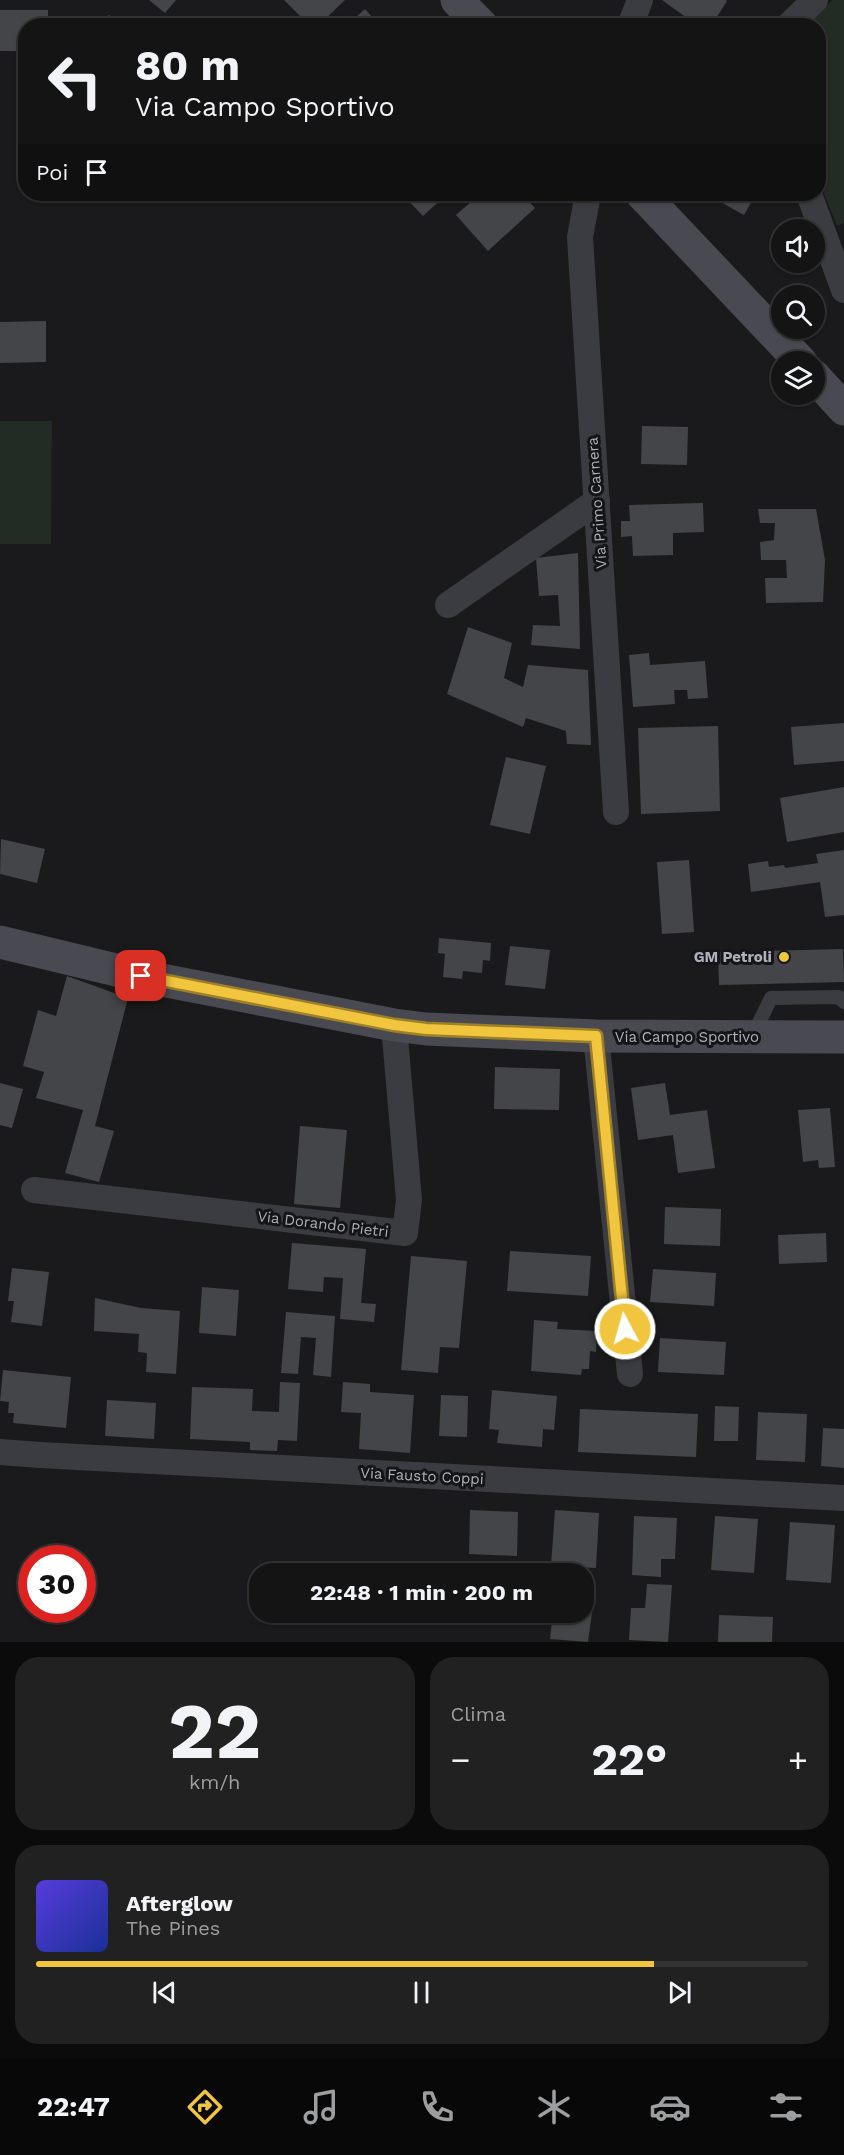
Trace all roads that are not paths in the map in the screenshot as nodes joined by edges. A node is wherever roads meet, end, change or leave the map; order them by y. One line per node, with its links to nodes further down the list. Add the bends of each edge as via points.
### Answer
1 (458, 0): 4 (street)
2 (640, 0): 5 (street)
3 (815, 0): 6 (street)
4 (475, 18)
5 (633, 18)
6 (796, 18)
7 (585, 201): 14 (street, Via Primo Carnera, via 580,237)
8 (649, 201): 11 (street)
9 (812, 201): 10 (street)
10 (844, 291)
11 (791, 351)
12 (825, 386): 13 (street)
13 (842, 401)
14 (597, 501): 15 (street); 16 (street, Via Primo Carnera)
15 (448, 605)
16 (616, 812)
17 (0, 942): 19 (street, Via Campo Sportivo, via 141,976)
18 (842, 998): 21 (lane, via 771,998)
19 (394, 1025): 20 (street, Via Campo Sportivo); 23 (street, Via Dorando Pietri, via 409,1200 405,1233)
20 (596, 1036): 21 (street, Via Campo Sportivo); 24 (street)
21 (752, 1037): 22 (street, Via Campo Sportivo)
22 (844, 1037)
23 (33, 1190)
24 (630, 1374)
25 (0, 1452): 26 (street, Via Fausto Coppi)
26 (844, 1498)

